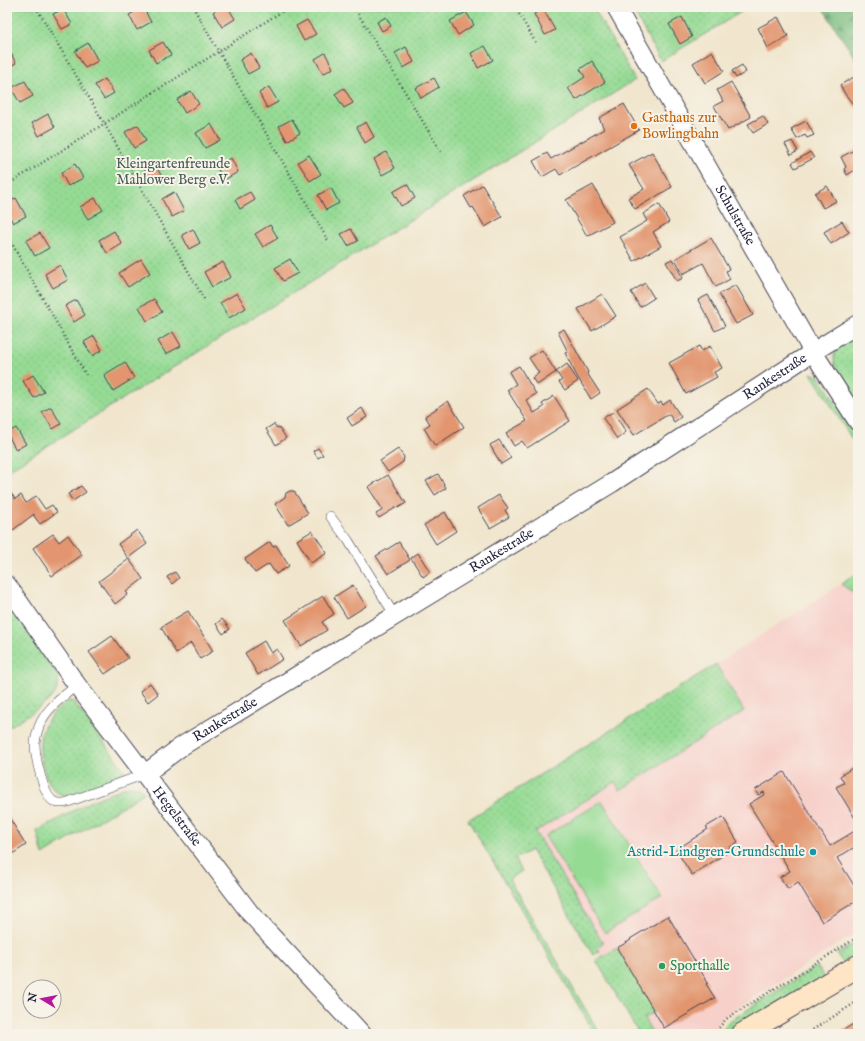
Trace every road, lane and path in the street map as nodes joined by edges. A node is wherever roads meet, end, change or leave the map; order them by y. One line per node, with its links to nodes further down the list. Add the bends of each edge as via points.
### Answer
1 (36, 7): 9 (path)
2 (193, 7): 8 (path)
3 (289, 7): 8 (path)
4 (354, 7): 10 (path)
5 (515, 7): 7 (path)
6 (616, 7): 16 (street, Schulstraße)
7 (536, 43)
8 (219, 51): 9 (path); 13 (path)
9 (104, 124): 11 (path); 14 (path)
10 (441, 152)
11 (7, 185)
12 (7, 236): 17 (path)
13 (329, 242)
14 (204, 299)
15 (858, 324): 16 (street, Rankestraße)
16 (814, 352): 18 (street, Schulstraße); 21 (street, Rankestraße, via 612,483)
17 (86, 376)
18 (858, 422)
19 (330, 516): 21 (lane, via 348,540)
20 (7, 585): 22 (street, Hegelstraße)
21 (395, 616): 23 (street, Rankestraße, via 182,746)
22 (77, 685): 23 (street, Hegelstraße); 23 (lane, via 45,714 37,732 36,758 49,797 54,802 68,802)
23 (145, 774): 27 (street, Hegelstraße, via 250,913)
24 (858, 937): 28 (path, via 726,1018)
25 (858, 966): 29 (street)
26 (858, 1001): 30 (path)
27 (362, 1034)
28 (714, 1034)
29 (743, 1034)
30 (806, 1034)

